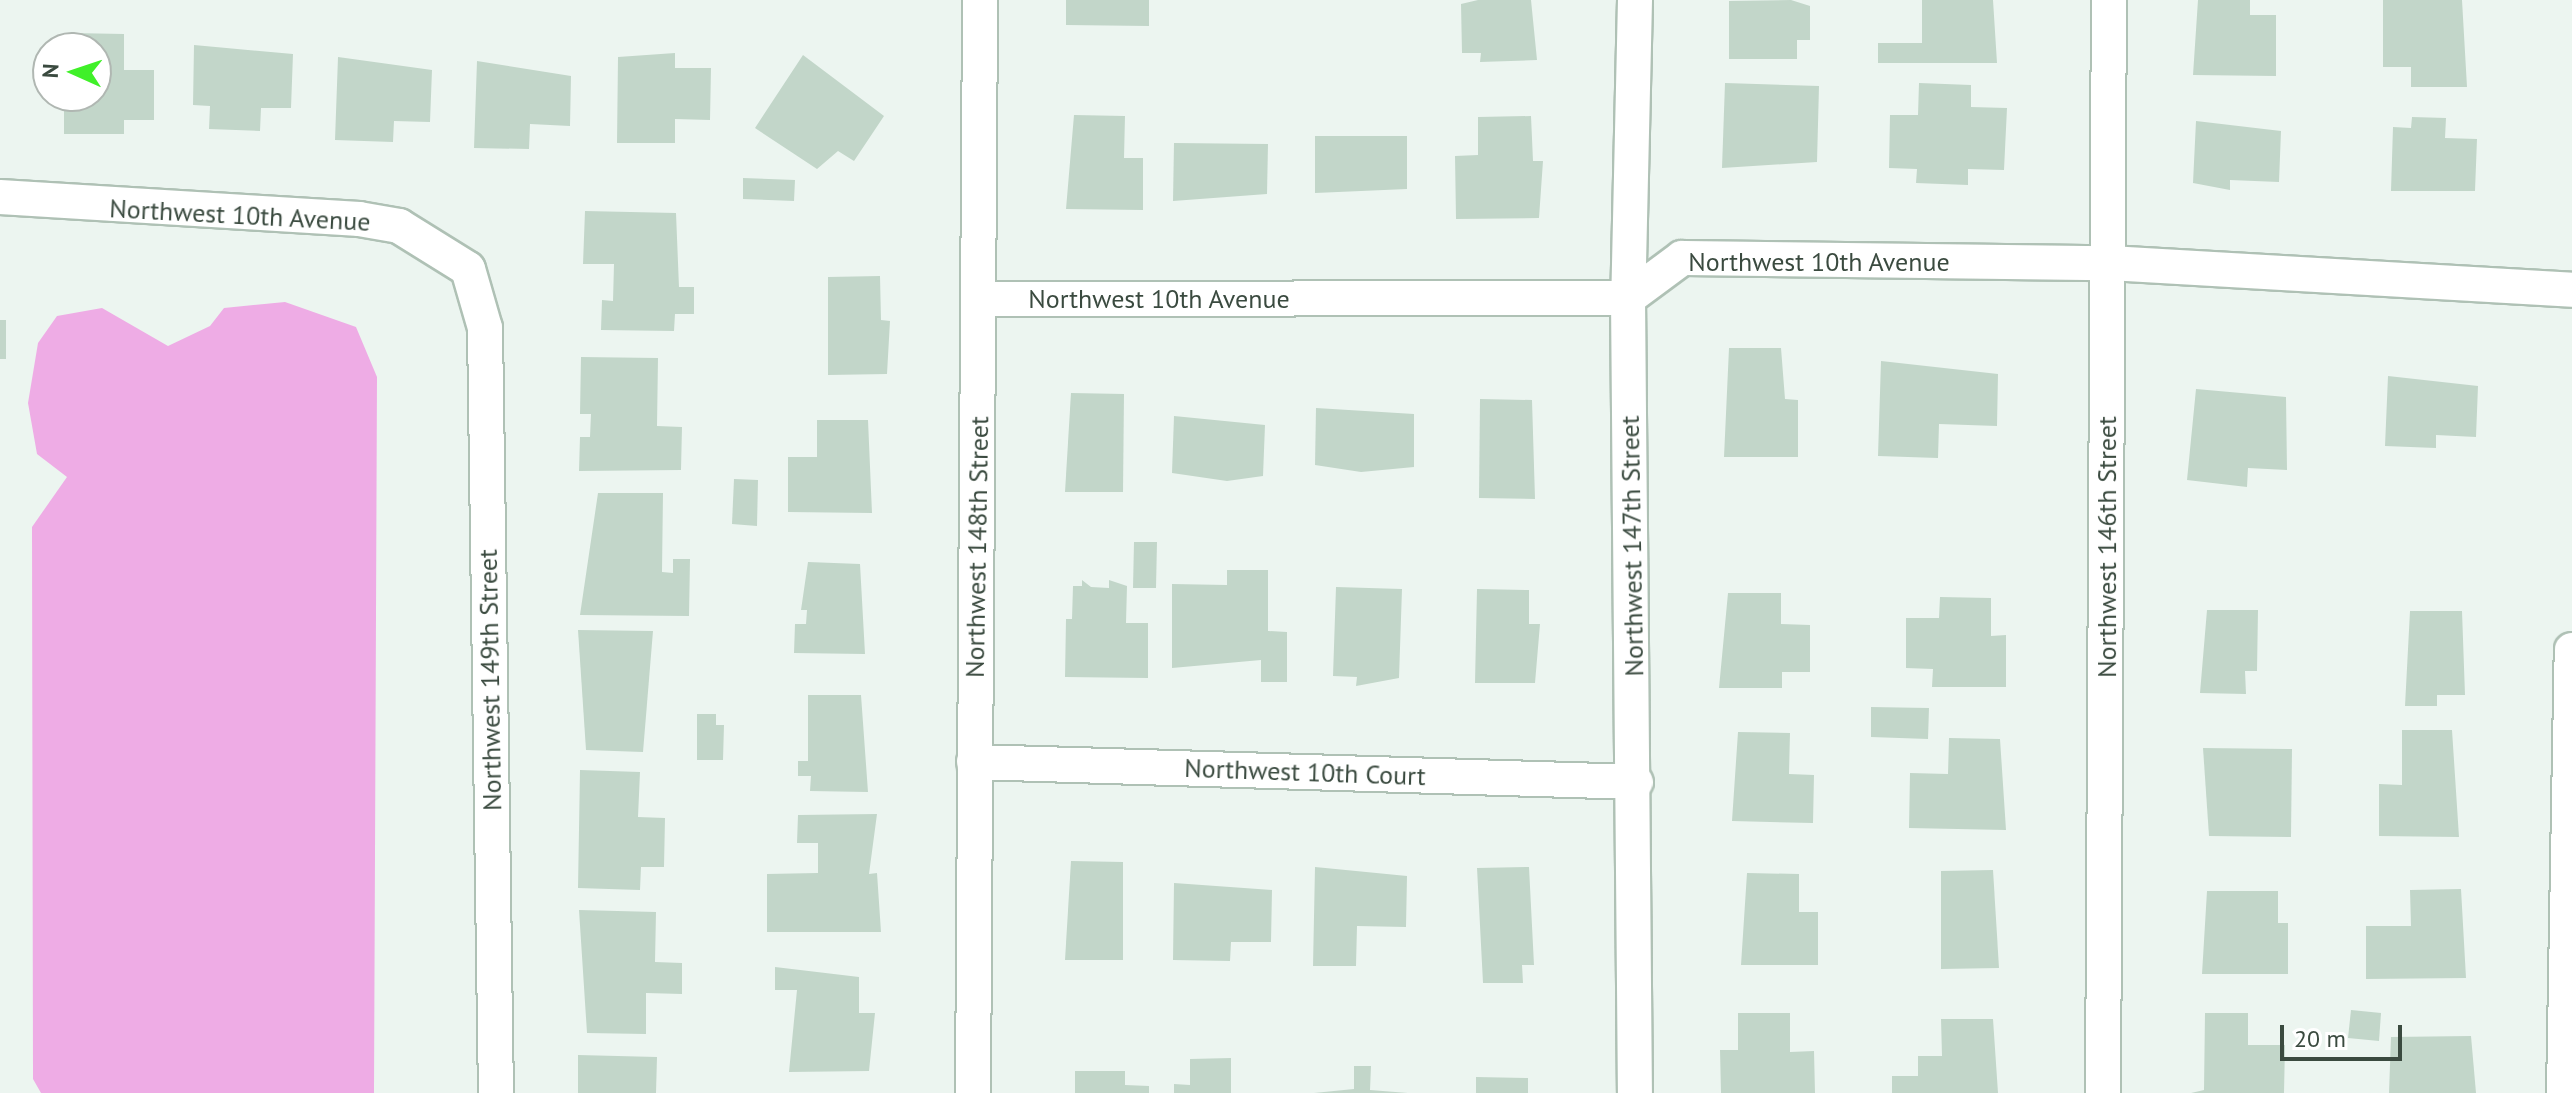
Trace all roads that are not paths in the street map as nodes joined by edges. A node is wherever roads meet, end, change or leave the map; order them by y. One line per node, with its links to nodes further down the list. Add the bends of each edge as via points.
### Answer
1 (980, 0): 9 (street, Northwest 148th Street)
2 (1635, 0): 8 (street, Northwest 147th Street)
3 (2109, 0): 5 (street, Northwest 146th Street)
4 (0, 197): 6 (street, Northwest 10th Avenue, via 359,219 399,226)
5 (2109, 263): 7 (street, Northwest 10th Avenue); 8 (street, Northwest 10th Avenue, via 1682,258); 16 (street, Northwest 146th Street)
6 (468, 269): 13 (street, Northwest 149th Street, via 485,328)
7 (2572, 290)
8 (1628, 298): 9 (street, Northwest 10th Avenue); 12 (street, Northwest 147th Street)
9 (980, 299): 11 (street, Northwest 148th Street)
10 (2572, 650): 17 (street)
11 (974, 762): 12 (street, Northwest 10th Court); 14 (street, Northwest 148th Street)
12 (1636, 782): 15 (street, Northwest 147th Street)
13 (496, 1093)
14 (973, 1093)
15 (1635, 1093)
16 (2103, 1093)
17 (2564, 1093)

